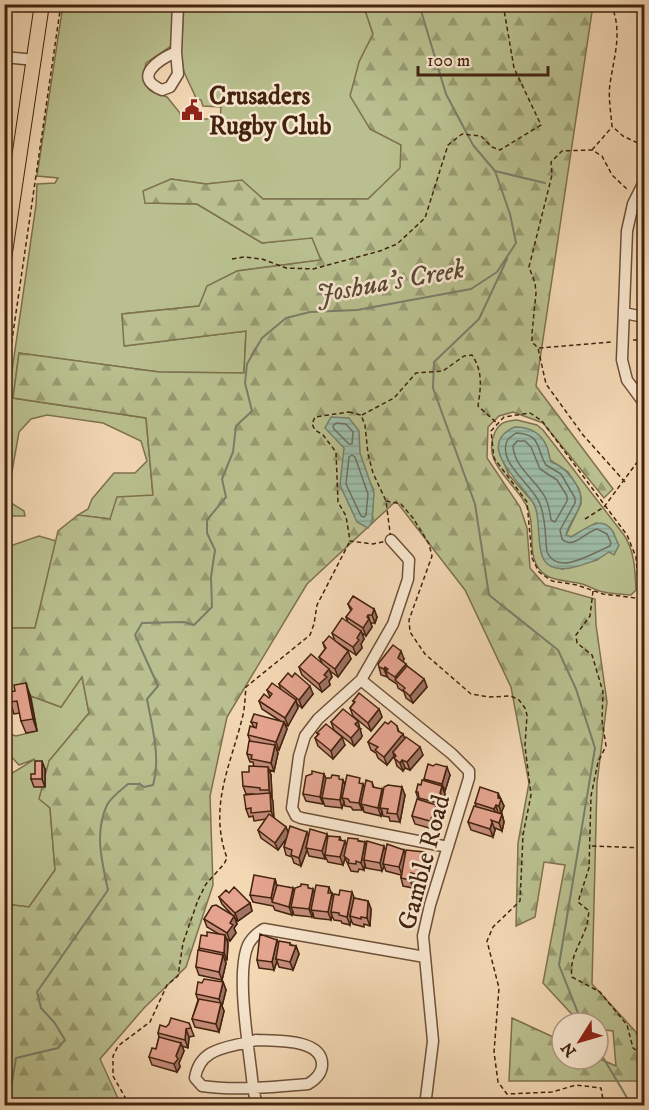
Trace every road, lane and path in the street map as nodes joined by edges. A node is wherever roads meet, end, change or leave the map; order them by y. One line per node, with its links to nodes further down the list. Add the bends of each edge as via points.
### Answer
1 (42, 4): 8 (main road)
2 (61, 4): 22 (path)
3 (178, 4): 6 (street)
4 (503, 4): 15 (path, via 514,68 541,125 500,150 481,136 462,134 448,145 425,218 397,244 313,269 286,268 262,259)
5 (611, 4): 9 (path, via 617,34 610,85)
6 (176, 52)
7 (4, 57): 8 (street)
8 (35, 60): 14 (main road)
9 (612, 126): 10 (path); 11 (path)
10 (645, 146)
11 (592, 150): 13 (path, via 602,156 612,175); 21 (path, via 562,151 551,162 552,175 529,267 537,293 532,342)
12 (645, 182): 16 (street, via 633,204 627,231)
13 (628, 190)
14 (4, 259)
15 (232, 259)
16 (624, 313): 17 (street); 23 (street, via 623,367 627,380)
17 (645, 317)
18 (632, 340): 19 (path)
19 (645, 340)
20 (612, 342): 21 (path)
21 (538, 348): 27 (path, via 546,384)
22 (4, 395)
23 (645, 403)
24 (361, 415): 25 (path, via 394,398 416,373 443,370 472,355 479,365 481,381 478,406); 28 (path, via 373,473); 32 (path, via 349,412 315,417 312,424 336,452 338,502 346,516)
25 (498, 424): 29 (path, via 504,417 530,413 542,421); 33 (path, via 492,431 494,458 527,502 532,558 539,572 552,581)
26 (645, 453): 27 (path)
27 (625, 482): 29 (path)
28 (386, 501): 31 (path); 37 (path, via 401,504 413,518 432,556 409,620)
29 (604, 507): 30 (path); 34 (path, via 627,535 636,557)
30 (585, 519)
31 (391, 540): 32 (path, via 373,544); 38 (street, via 409,560 408,579 393,624)
32 (350, 541): 46 (path, via 317,605 310,635 246,687 243,714 223,783 222,845 227,858 198,900 183,943 178,976 167,985 150,1022 118,1046 113,1056 113,1076)
33 (593, 591): 34 (path); 40 (path, via 590,616 576,635 577,643 592,655 603,692 606,746 598,762 591,796)
34 (639, 598): 35 (path)
35 (645, 599)
36 (403, 628): 37 (path)
37 (410, 632): 49 (path, via 425,654 471,694 511,696 519,700 527,715 525,746 531,795 523,836 520,901 493,927 487,941 499,988 494,1052 498,1082 507,1094 552,1092 576,1084 602,1088)
38 (362, 680): 39 (street, Gamble Road, via 468,771); 39 (street, via 318,719 305,736 298,756 292,808 296,816)
39 (448, 846): 42 (street, Gamble Road, via 426,920)
40 (591, 846): 41 (path); 44 (path, via 589,868 578,902 589,911 576,949 572,977 600,992 627,1025 633,1048)
41 (644, 848)
42 (425, 957): 43 (street, via 264,929 248,945 242,980); 48 (street, Gamble Road, via 433,1041)
43 (248, 1042): 45 (street); 45 (street, via 210,1052 197,1066 195,1078 202,1086 227,1090); 45 (street, via 313,1047 322,1063 316,1079 308,1084)
44 (645, 1056)
45 (254, 1088): 47 (street)
46 (130, 1106)
47 (257, 1106)
48 (425, 1106)
49 (604, 1106)

